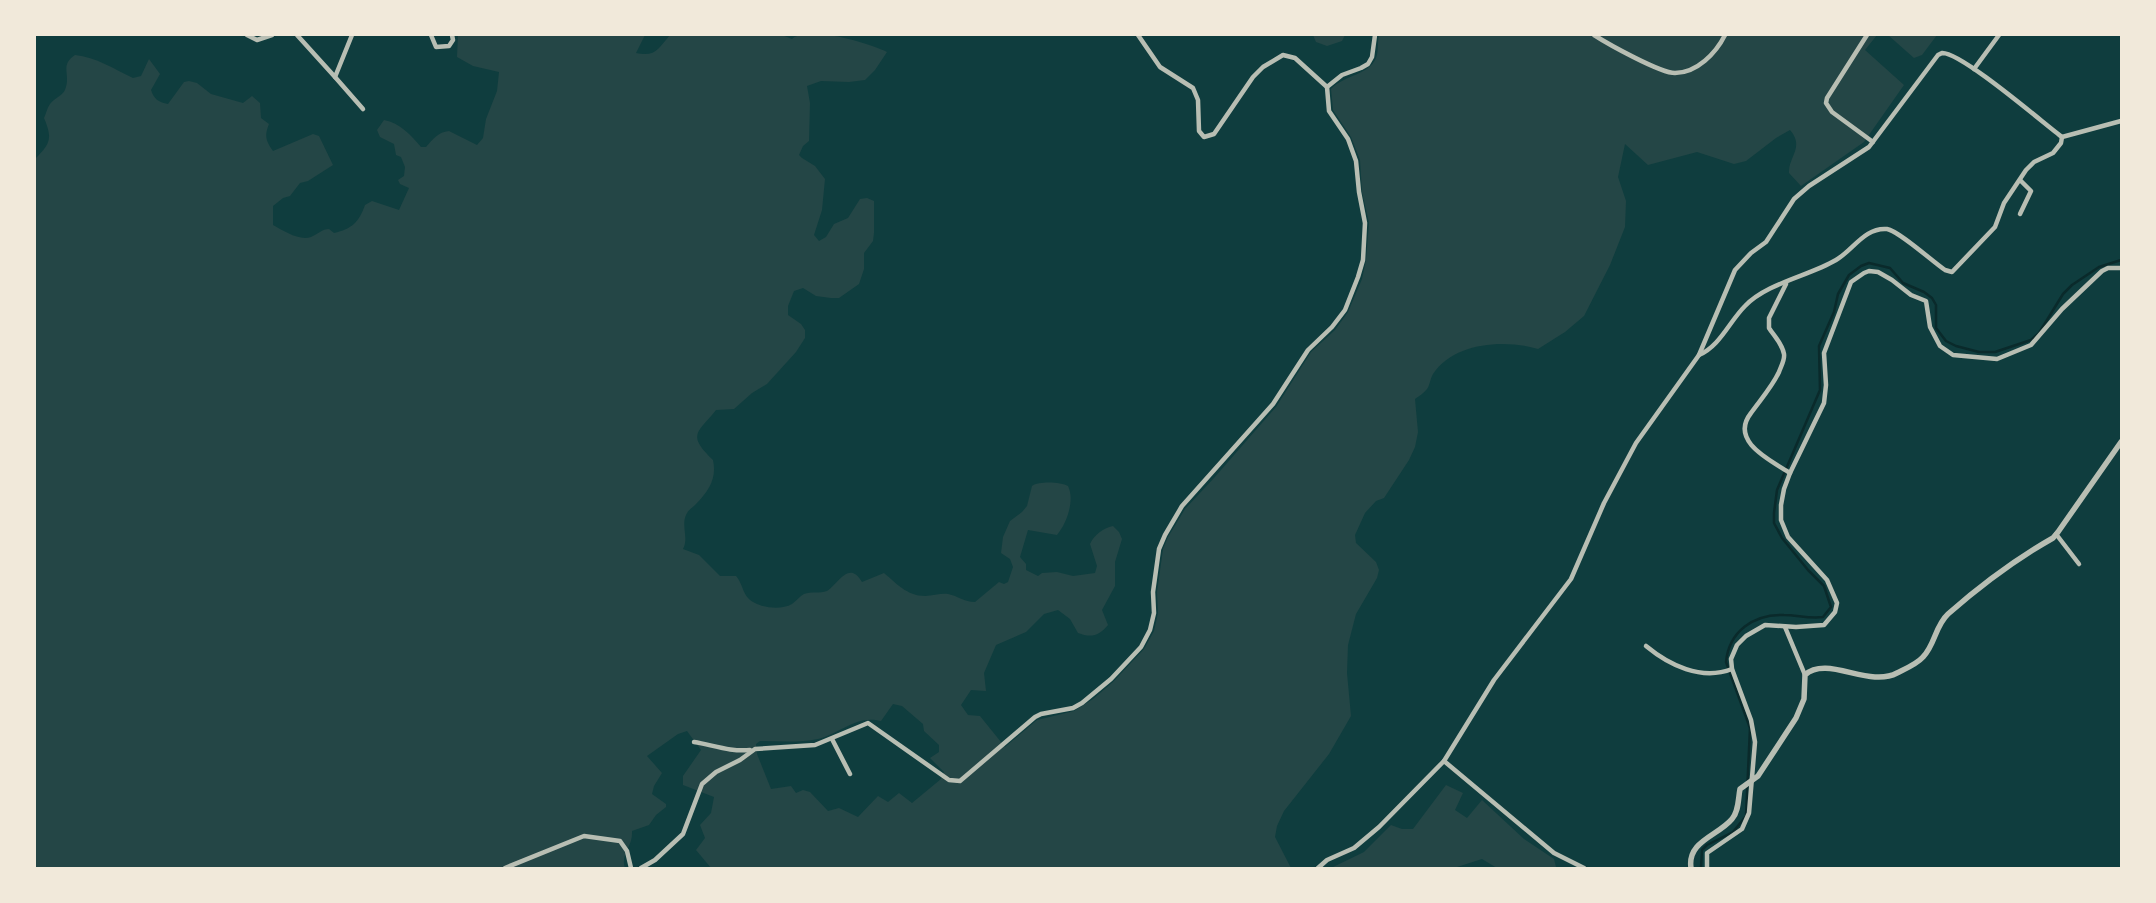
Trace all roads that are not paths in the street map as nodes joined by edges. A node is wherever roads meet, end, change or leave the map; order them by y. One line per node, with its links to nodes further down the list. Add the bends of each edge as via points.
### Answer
1 (247, 35): 2 (street, via 257,40)
2 (272, 35)
3 (297, 35): 14 (street)
4 (352, 35): 14 (street)
5 (430, 35): 6 (street, via 436,47 442,48 449,46)
6 (452, 35)
7 (1138, 35): 15 (street, via 1160,66 1193,88 1198,100 1199,131 1204,137 1214,134 1252,77 1283,55 1295,58)
8 (1375, 35): 15 (street, via 1368,64 1342,75)
9 (1594, 35): 10 (street, via 1673,73 1697,66 1719,48)
10 (1725, 35)
11 (1867, 35): 19 (street, via 1826,103 1832,112)
12 (1998, 35): 13 (street)
13 (1974, 69): 18 (street); 19 (street, via 1949,54 1938,55)
14 (335, 77): 16 (street)
15 (1327, 87): 33 (street, via 1328,111 1348,139 1356,161 1365,223 1363,260 1358,277 1345,310 1308,350 1273,404 1173,520 1159,548 1153,592 1154,612 1150,630 1141,647 1091,696 1072,708 1035,717 960,781 949,780 872,724 865,723)
16 (363, 109)
17 (2121, 121): 18 (street)
18 (2062, 137): 20 (street, via 2053,152 2034,162)
19 (1873, 142): 24 (street, via 1809,186 1794,200 1766,242 1735,270)
20 (2020, 180): 21 (street, via 2031,191); 23 (street, via 2004,204 1995,227 1952,272 1898,234 1881,229 1869,233 1834,261)
21 (2020, 214)
22 (2121, 268): 26 (street, via 2102,271 2062,309 2032,345 1997,359 1948,352 1935,339 1926,300 1911,295 1878,272 1868,271 1858,276 1849,287 1824,353 1824,403)
23 (1787, 282): 24 (street, via 1746,305 1711,349); 26 (street, via 1769,318 1769,328 1776,336 1784,361 1777,377 1750,414 1744,431 1750,444)
24 (1699, 355): 36 (street, via 1636,443 1604,503 1571,579 1494,680)
25 (2121, 442): 27 (street)
26 (1790, 472): 29 (street, via 1781,505 1783,528 1800,552 1827,580 1837,603 1835,612 1824,624)
27 (2056, 534): 28 (street); 32 (street, via 2012,563 1947,615 1924,657 1895,674 1879,679 1828,668 1815,669)
28 (2079, 564)
29 (1785, 627): 31 (street, via 1765,625 1746,636 1732,654); 32 (street)
30 (1646, 646): 31 (street, via 1674,666 1712,674)
31 (1731, 669): 38 (street, via 1751,720 1755,742)
32 (1805, 675): 38 (street, via 1804,699 1796,718)
33 (832, 739): 35 (street, via 815,745); 37 (street)
34 (694, 742): 35 (street, via 737,751)
35 (752, 750): 41 (street, via 703,782 683,834)
36 (1444, 761): 42 (street, via 1379,827 1354,848 1327,860); 43 (street, via 1554,853)
37 (850, 774)
38 (1751, 782): 44 (street, via 1742,787 1732,820 1696,846); 45 (street, via 1749,813 1742,829 1707,853)
39 (505, 868): 40 (street, via 584,836 620,842 627,851)
40 (631, 868)
41 (642, 868)
42 (1318, 868)
43 (1584, 868)
44 (1691, 868)
45 (1707, 868)

